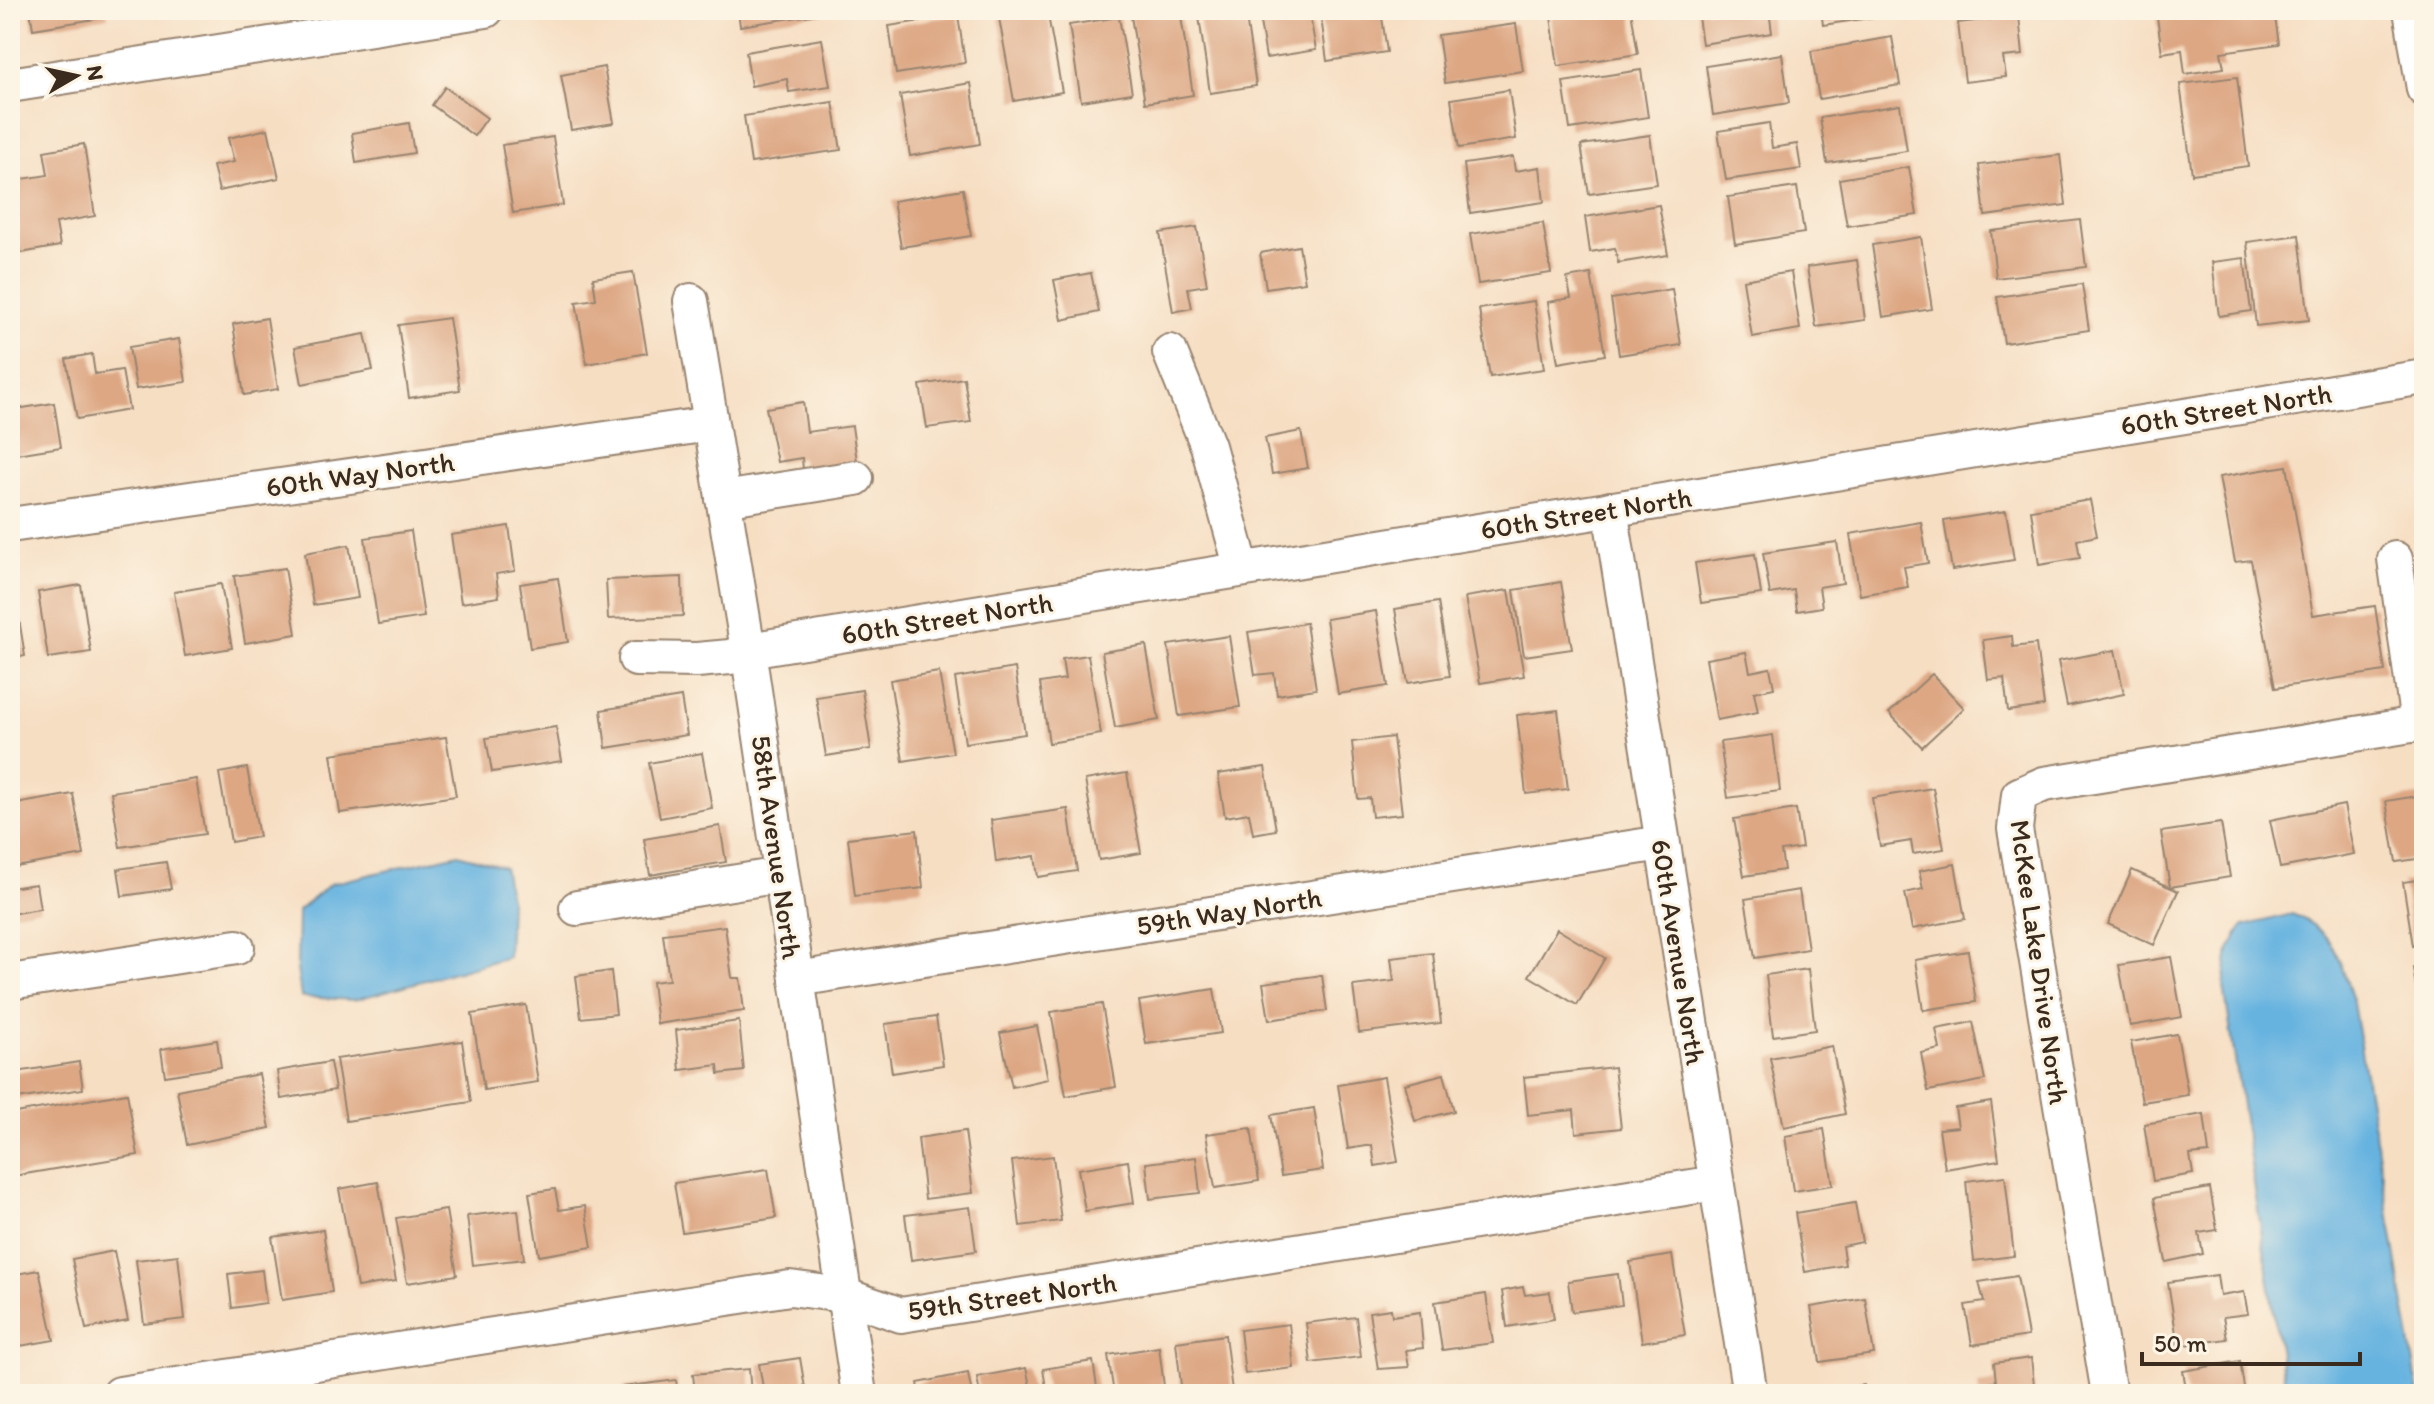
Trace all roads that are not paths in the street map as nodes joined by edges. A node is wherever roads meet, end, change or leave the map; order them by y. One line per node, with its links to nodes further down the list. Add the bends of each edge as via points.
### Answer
1 (486, 10): 3 (street)
2 (2411, 10): 4 (street)
3 (10, 85)
4 (2424, 89)
5 (691, 301): 8 (street, 58th Avenue North)
6 (1170, 352): 14 (street, via 1208,446)
7 (2424, 377): 11 (street, 60th Street North)
8 (710, 424): 10 (street, 58th Avenue North); 12 (street, 60th Way North)
9 (856, 478): 10 (street)
10 (723, 499): 15 (street, 58th Avenue North)
11 (1610, 509): 14 (street, 60th Street North); 18 (street, 60th Avenue North)
12 (10, 525)
13 (2395, 559): 17 (street)
14 (1242, 569): 15 (street, 60th Street North)
15 (748, 650): 16 (street, 60th Street North, via 697,660); 19 (street, 58th Avenue North)
16 (636, 659)
17 (2421, 724): 29 (street, McKee Lake Drive North, via 2044,784 2019,795 2015,829)
18 (1662, 843): 22 (street, 59th Way North); 24 (street, 60th Avenue North)
19 (781, 875): 20 (street); 22 (street, 58th Avenue North)
20 (577, 908)
21 (237, 947): 23 (street)
22 (797, 979): 25 (street, 58th Avenue North)
23 (10, 982)
24 (1716, 1183): 25 (street, 59th Street North, via 901,1315); 28 (street, 60th Avenue North)
25 (843, 1295): 26 (street, 59th Street North, via 790,1288); 27 (street, 58th Avenue North)
26 (120, 1394)
27 (859, 1394)
28 (1750, 1394)
29 (2109, 1394)

